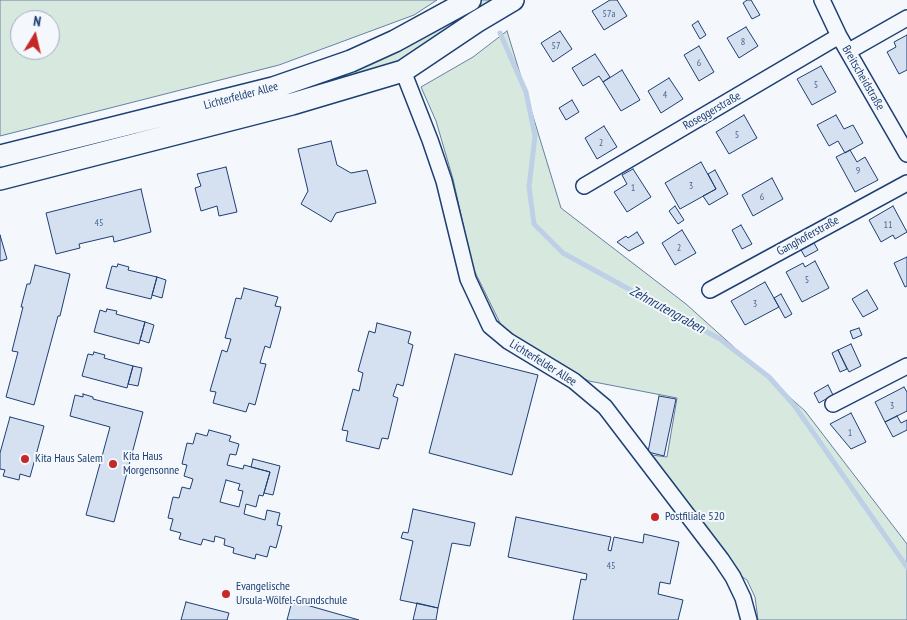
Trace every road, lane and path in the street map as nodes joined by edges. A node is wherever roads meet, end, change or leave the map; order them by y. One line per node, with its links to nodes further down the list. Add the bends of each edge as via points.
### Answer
1 (470, 0): 9 (main road, Lichterfelder Allee, via 351,61 273,88)
2 (513, 0): 7 (main road, Lichterfelder Allee)
3 (822, 0): 5 (street, Breitscheidstraße)
4 (907, 18): 6 (street)
5 (840, 36): 6 (street, Breitscheidstraße); 12 (street, Roseggerstraße)
6 (849, 52): 8 (street, Breitscheidstraße)
7 (402, 71): 10 (main road, Lichterfelder Allee, via 292,104); 16 (street, Lichterfelder Allee, via 444,181 468,279 490,326 508,341 574,381 606,407 722,559 743,598)
8 (907, 154)
9 (0, 156)
10 (0, 179)
11 (907, 183): 13 (street, Ganghoferstraße)
12 (584, 186)
13 (710, 290)
14 (907, 366): 15 (street)
15 (833, 404)
16 (749, 620)

